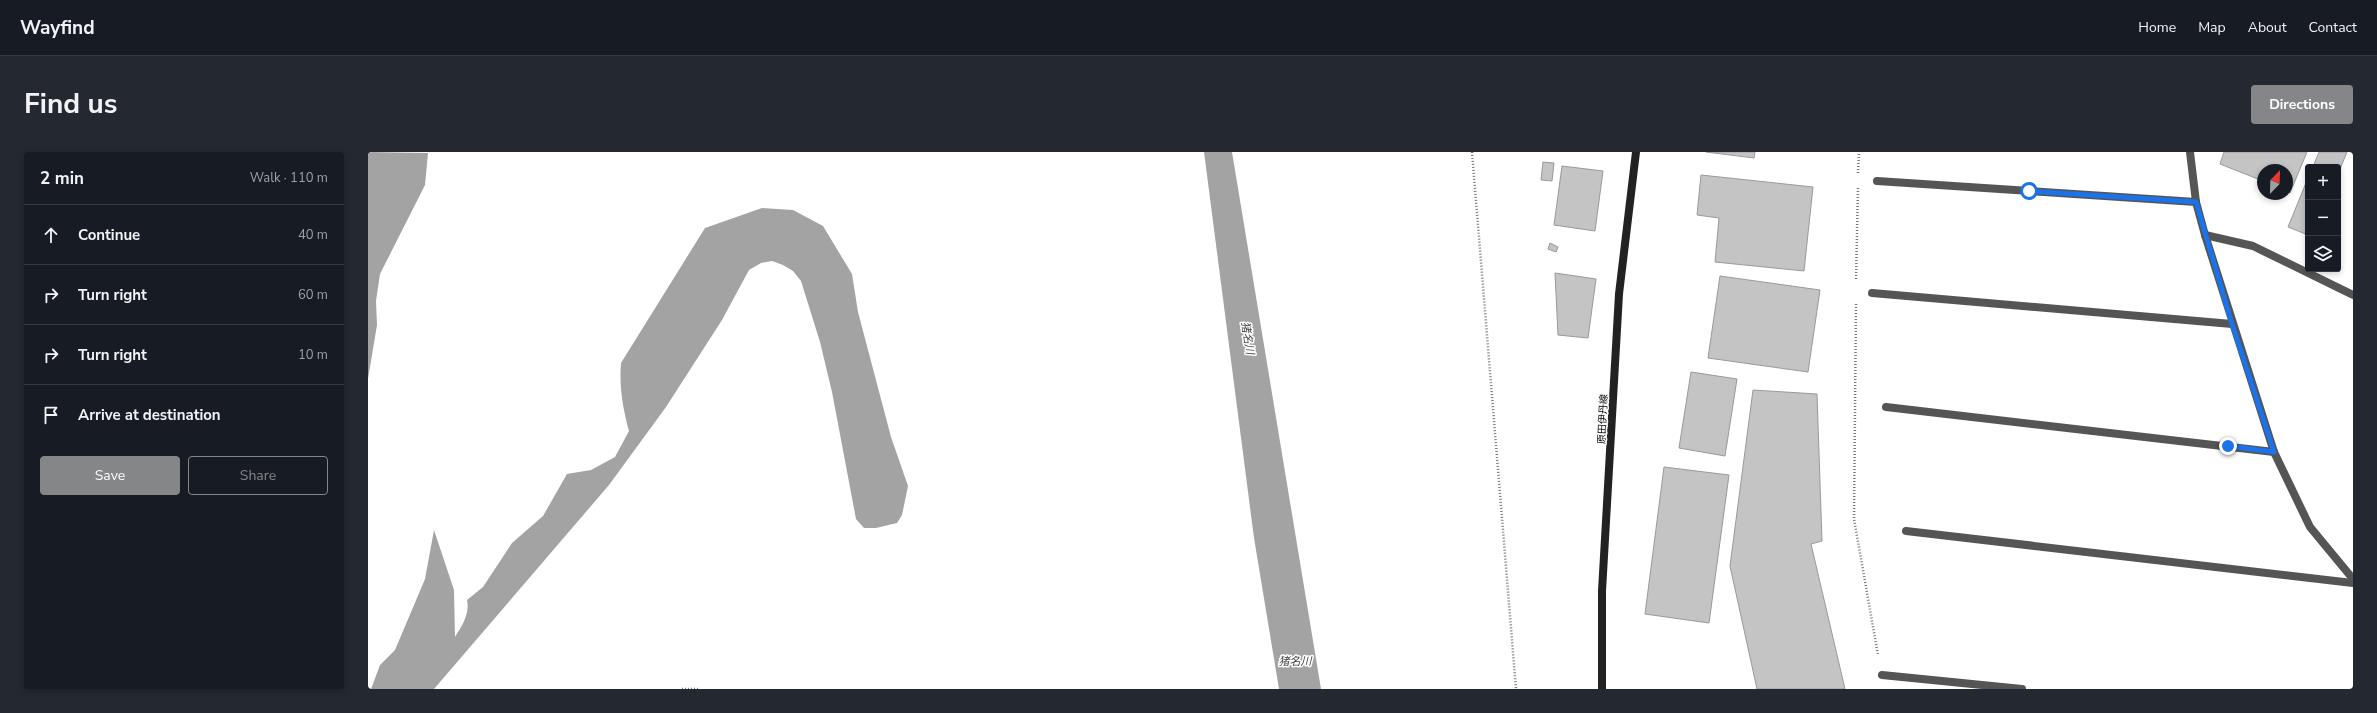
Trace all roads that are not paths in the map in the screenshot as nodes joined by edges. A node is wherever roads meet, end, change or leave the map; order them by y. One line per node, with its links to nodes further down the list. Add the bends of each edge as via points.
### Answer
1 (1636, 152): 15 (street, 原田伊丹線, via 1619,294 1602,591)
2 (2190, 152): 4 (street)
3 (1877, 181): 4 (street)
4 (2196, 202): 5 (street)
5 (2205, 235): 7 (street, via 2253,246); 8 (street)
6 (1872, 293): 8 (street)
7 (2353, 295)
8 (2232, 324): 10 (street)
9 (1886, 407): 10 (street)
10 (2274, 452): 12 (street, via 2310,527)
11 (1906, 531): 13 (street)
12 (2353, 579)
13 (2353, 583)
14 (1882, 675): 16 (street)
15 (1602, 689)
16 (2022, 689)

